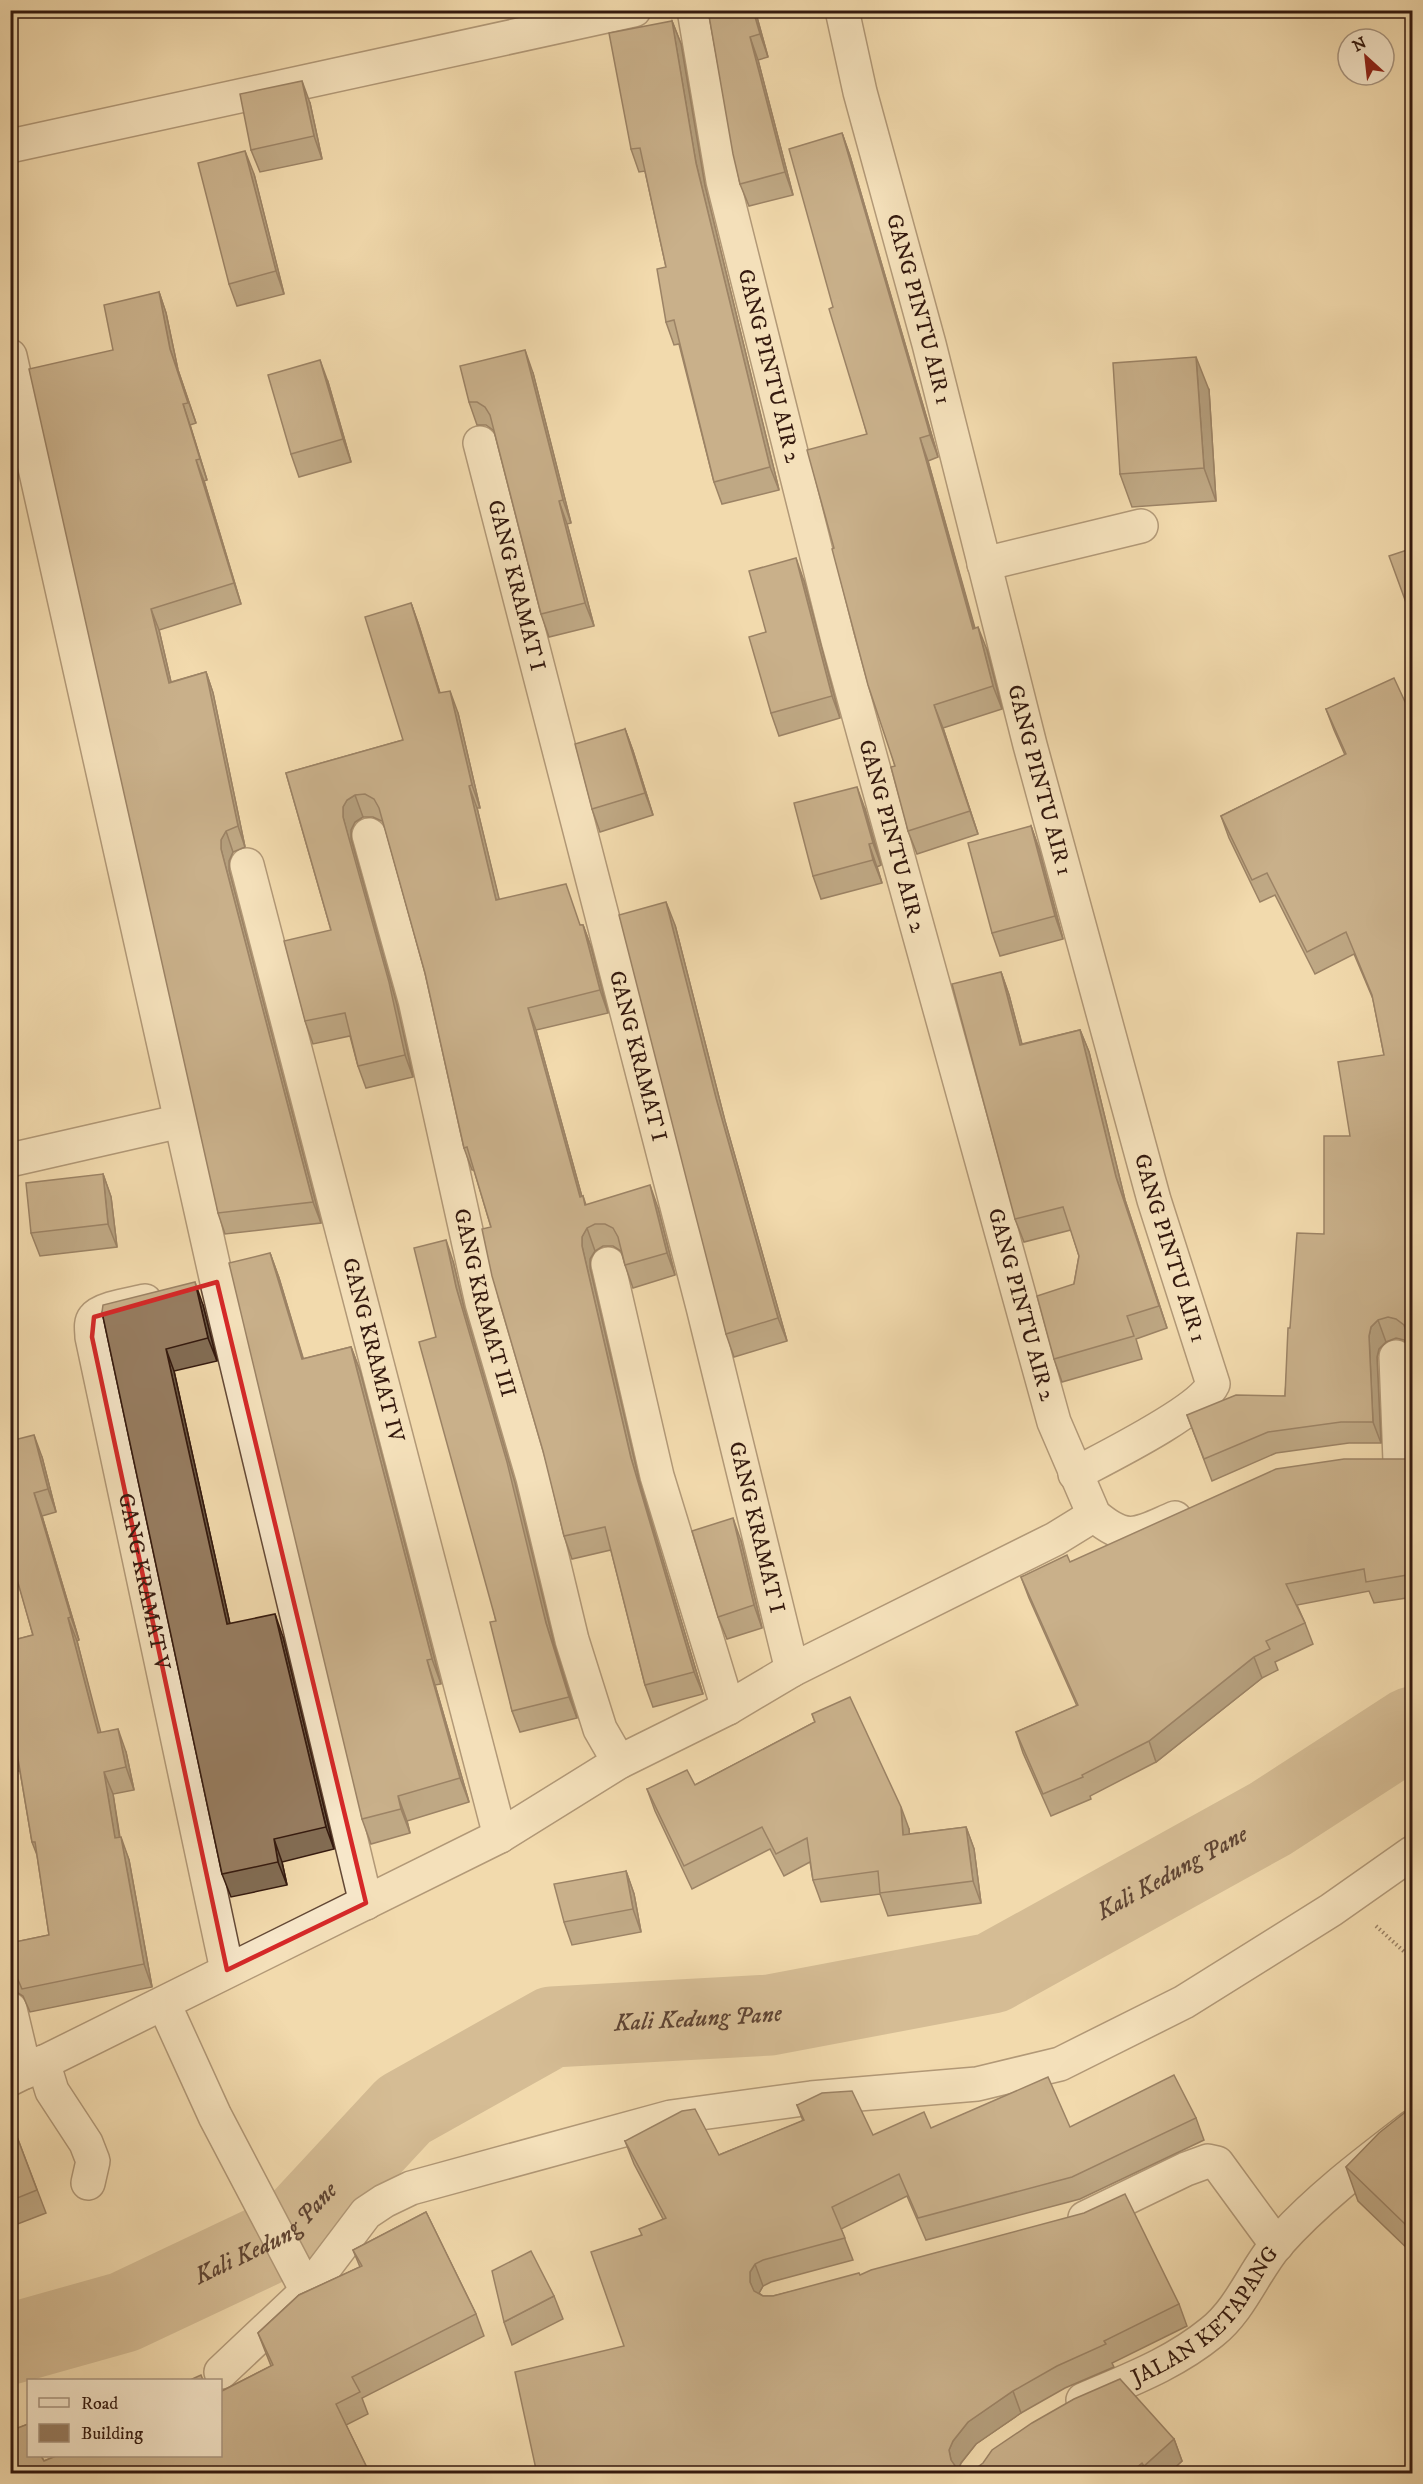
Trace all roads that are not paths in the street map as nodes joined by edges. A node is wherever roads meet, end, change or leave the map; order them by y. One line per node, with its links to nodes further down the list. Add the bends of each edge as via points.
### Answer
1 (634, 10): 4 (street)
2 (694, 10): 17 (street, GANG PINTU AIR 2, via 723,181 838,640 1054,1422)
3 (842, 10): 8 (street, GANG PINTU AIR 1)
4 (10, 146)
5 (10, 356): 11 (street)
6 (480, 443): 20 (street, GANG KRAMAT I, via 700,1296)
7 (1141, 526): 8 (street)
8 (984, 564): 17 (street, GANG PINTU AIR 1, via 1154,1200 1214,1384 1162,1427)
9 (369, 835): 22 (street, GANG KRAMAT III, via 415,1000 483,1303 533,1478 572,1640 600,1729)
10 (247, 865): 23 (street, GANG KRAMAT IV)
11 (181, 1121): 12 (street); 14 (street)
12 (10, 1160)
13 (608, 1264): 21 (street, via 657,1476)
14 (217, 1282): 25 (street); 26 (street, GANG KRAMAT V, via 103,1311 94,1317 92,1337)
15 (1396, 1357): 16 (street)
16 (1394, 1461)
17 (1078, 1480): 19 (street, GANG PINTU AIR 2)
18 (1205, 1504): 19 (street, via 1142,1532 1128,1534)
19 (1103, 1522): 20 (street, via 1055,1539)
20 (792, 1670): 21 (street)
21 (728, 1708): 22 (street)
22 (620, 1762): 23 (street)
23 (500, 1836): 25 (street)
24 (1413, 1853): 34 (street, via 1184,2002 1060,2064 977,2084 811,2098 671,2117 411,2188 366,2213)
25 (366, 1903): 26 (street)
26 (227, 1970): 28 (street)
27 (10, 2009): 29 (street)
28 (169, 2016): 29 (street); 34 (street, via 215,2116)
29 (38, 2083): 31 (street, via 86,2144 93,2161)
30 (1413, 2127): 33 (street, JALAN KETAPANG, via 1346,2178)
31 (88, 2183)
32 (1053, 2226): 33 (street, via 1088,2217 1208,2161 1217,2163)
33 (1276, 2245): 36 (street, JALAN KETAPANG, via 1250,2287 1214,2331 1174,2361)
34 (305, 2286): 35 (street)
35 (221, 2372)
36 (1056, 2414)

